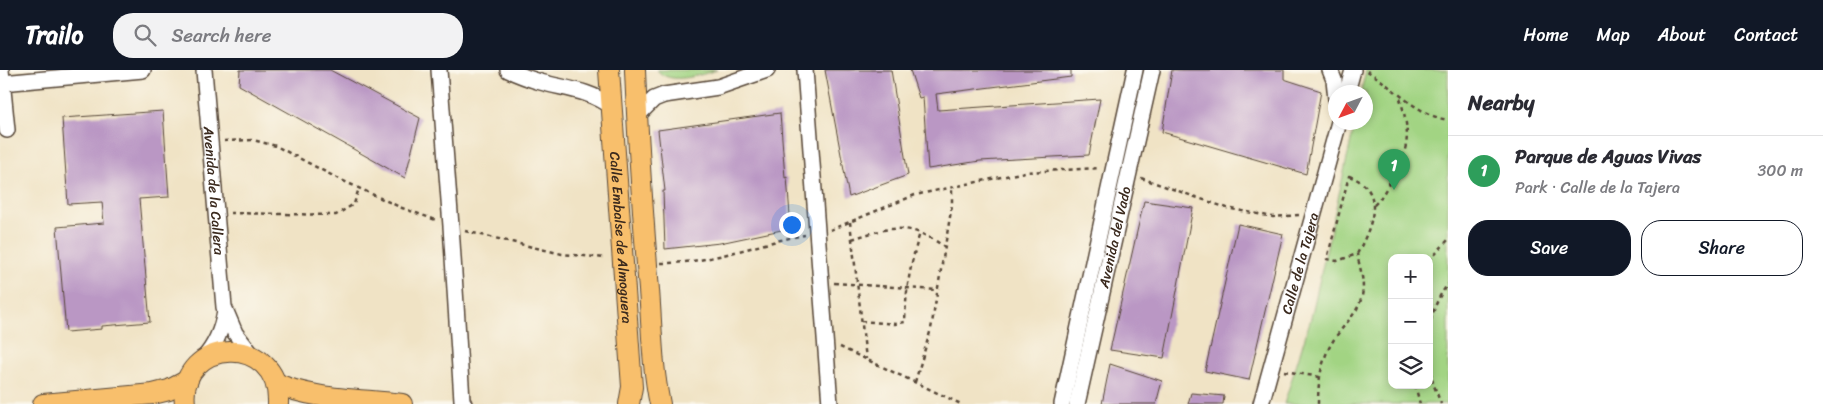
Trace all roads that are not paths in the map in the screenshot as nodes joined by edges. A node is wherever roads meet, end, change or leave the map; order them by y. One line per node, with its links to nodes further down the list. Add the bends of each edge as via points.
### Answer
1 (143, 70): 13 (street)
2 (204, 70): 21 (street, Avenida de la Callera)
3 (439, 70): 30 (street)
4 (508, 70): 16 (street, via 579,90)
5 (609, 70): 16 (main road, Calle Embalse de Almoguera)
6 (635, 70): 17 (main road, Calle Embalse de Almoguera)
7 (767, 70): 17 (street, via 718,87 664,95 654,99)
8 (805, 70): 33 (street)
9 (1135, 70): 20 (street, Avenida del Vado)
10 (1152, 70): 20 (street, Avenida del Vado)
11 (1330, 70): 14 (street)
12 (1353, 70): 15 (street)
13 (2, 77): 18 (street)
14 (1335, 85)
15 (1349, 85)
16 (610, 106): 31 (main road, Calle Embalse de Almoguera, via 632,387)
17 (637, 116): 32 (main road, Calle Embalse de Almoguera)
18 (7, 130)
19 (1336, 130): 36 (street, Calle de la Tajera)
20 (1121, 171): 34 (street, Avenida del Vado); 35 (street, Avenida del Vado)
21 (225, 311): 22 (street, Avenida de la Callera, via 235,332); 23 (street, Avenida de la Callera, via 221,332)
22 (253, 356): 23 (main road, via 228,352); 25 (main road, via 265,365)
23 (203, 359): 24 (main road)
24 (188, 380): 26 (main road, via 153,394); 27 (main road)
25 (276, 383): 28 (main road); 29 (main road, via 308,393)
26 (43, 404)
27 (185, 404)
28 (278, 404)
29 (402, 404)
30 (464, 404)
31 (629, 404)
32 (660, 404)
33 (830, 404)
34 (1062, 404)
35 (1077, 404)
36 (1261, 404)

